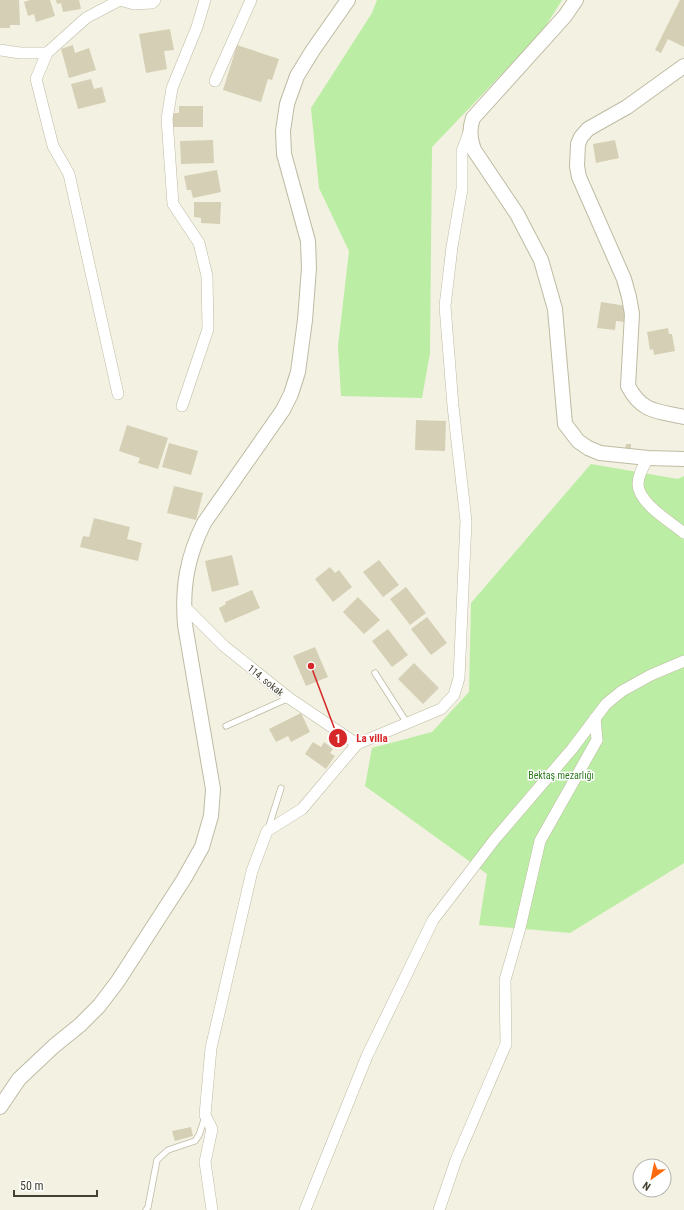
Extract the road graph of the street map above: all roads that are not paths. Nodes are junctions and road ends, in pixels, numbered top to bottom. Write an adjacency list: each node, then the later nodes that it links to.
1 (120, 0): 2 (street); 8 (street)
2 (155, 0)
3 (205, 0): 13 (street)
4 (250, 0): 10 (street)
5 (348, 0): 18 (street)
6 (576, 0): 11 (street)
7 (0, 50): 8 (street)
8 (47, 53): 12 (street)
9 (684, 66): 14 (street)
10 (215, 81)
11 (470, 129): 15 (street); 23 (street)
12 (118, 394)
13 (182, 406)
14 (684, 417)
15 (648, 458): 16 (street); 17 (street)
16 (684, 459)
17 (684, 533)
18 (183, 605): 21 (street, 114. sokak); 28 (street)
19 (684, 662): 22 (street)
20 (374, 673): 23 (lane)
21 (289, 698): 24 (lane); 25 (street, 114. sokak)
22 (595, 718): 32 (street); 33 (street)
23 (407, 723): 25 (street)
24 (226, 726)
25 (357, 744): 27 (street)
26 (281, 788): 27 (lane)
27 (267, 831): 29 (street)
28 (0, 1107)
29 (206, 1115): 30 (lane); 31 (street)
30 (146, 1210)
31 (212, 1210)
32 (305, 1210)
33 (439, 1210)

